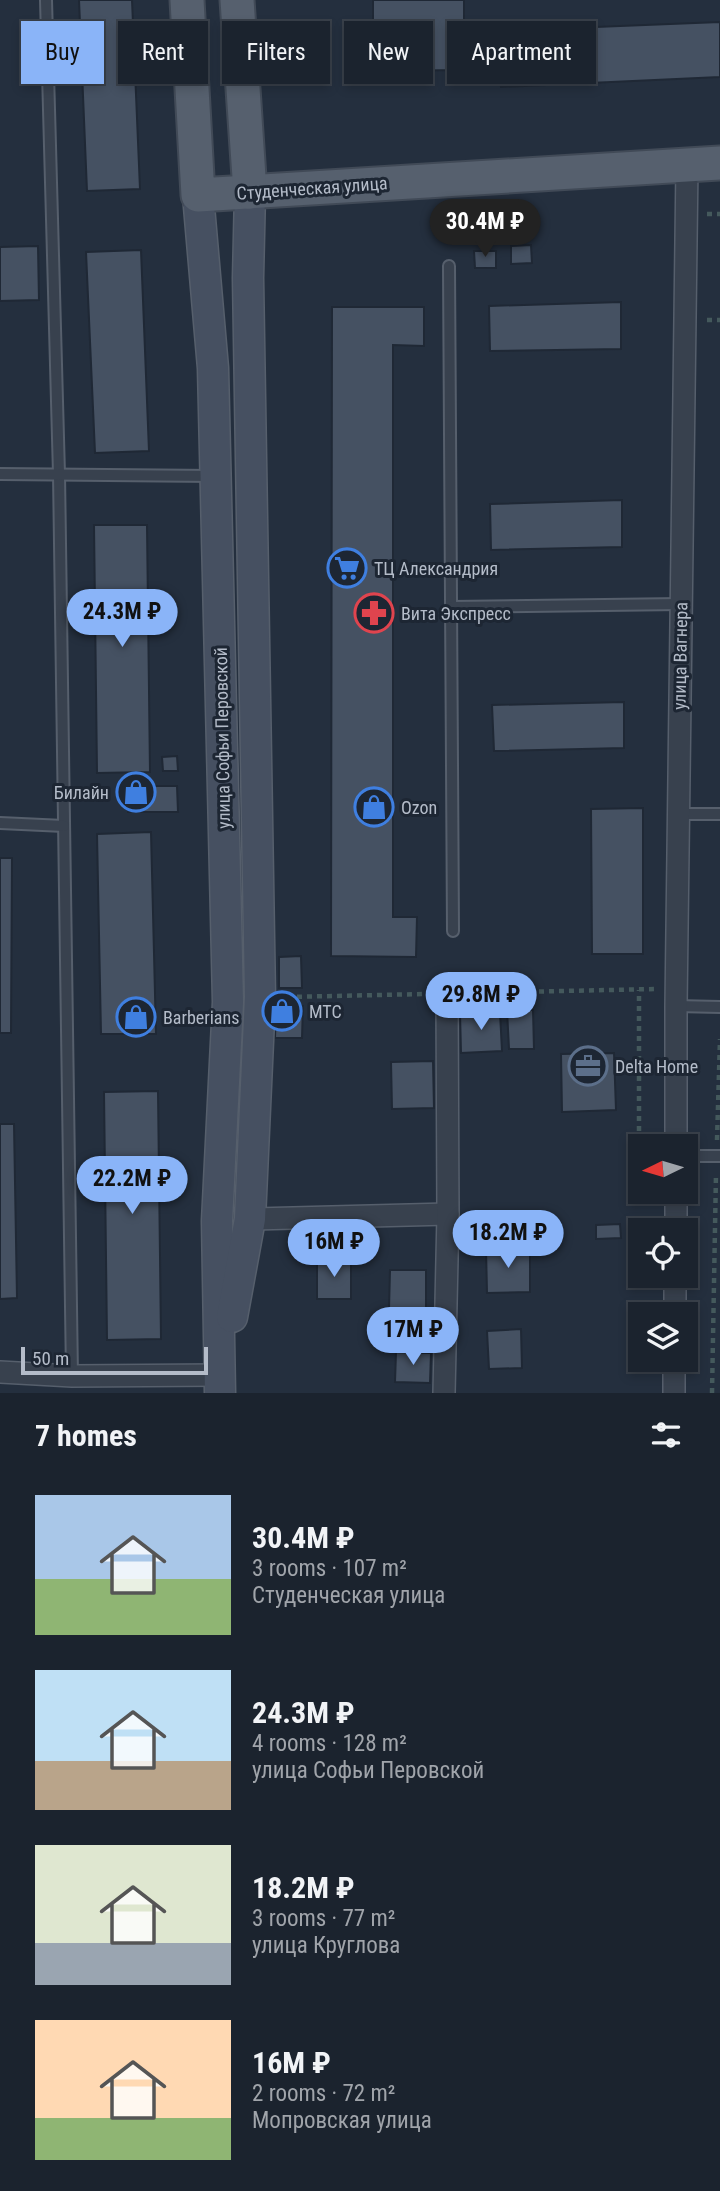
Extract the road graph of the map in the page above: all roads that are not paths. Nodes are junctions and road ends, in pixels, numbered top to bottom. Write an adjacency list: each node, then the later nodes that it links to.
1 (46, 0): 10 (lane)
2 (187, 0): 7 (main road, улица Софьи Перовской)
3 (237, 0): 6 (main road)
4 (720, 163): 5 (main road, Студенческая улица)
5 (687, 165): 6 (main road, Студенческая улица); 12 (street, улица Вагнера)
6 (250, 192): 7 (main road, Студенческая улица); 26 (main road)
7 (198, 195): 11 (main road, улица Софьи Перовской)
8 (449, 266): 13 (lane)
9 (0, 474): 10 (lane)
10 (59, 474): 11 (lane); 17 (lane)
11 (215, 475): 30 (main road, улица Софьи Перовской)
12 (681, 604): 13 (lane); 14 (street, улица Вагнера)
13 (452, 607): 18 (lane)
14 (679, 814): 15 (lane); 20 (street, улица Вагнера)
15 (720, 814)
16 (0, 823): 17 (lane)
17 (64, 825): 29 (lane)
18 (453, 931)
19 (447, 994): 25 (street)
20 (676, 997): 21 (lane); 22 (street, улица Вагнера)
21 (720, 1007)
22 (676, 1134)
23 (698, 1156): 24 (lane)
24 (718, 1156)
25 (448, 1214): 26 (street); 31 (street)
26 (250, 1219): 30 (main road)
27 (0, 1372): 29 (street)
28 (674, 1372): 32 (street)
29 (72, 1376): 30 (street)
30 (220, 1384)
31 (444, 1393)
32 (674, 1393)

